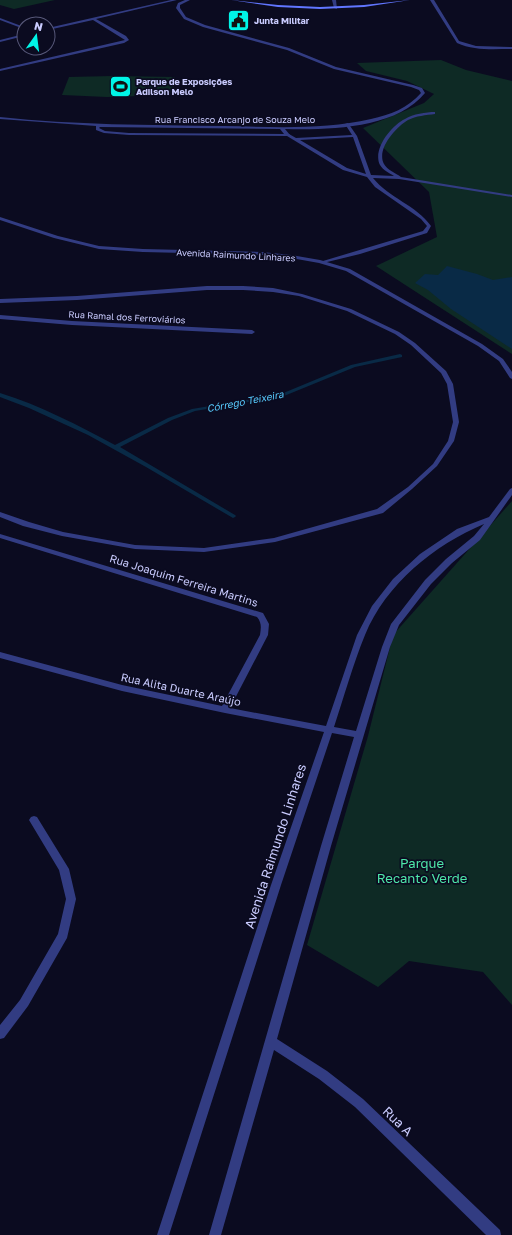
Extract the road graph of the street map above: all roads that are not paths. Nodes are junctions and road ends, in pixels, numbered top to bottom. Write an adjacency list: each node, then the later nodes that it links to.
1 (155, 0): 11 (street)
2 (175, 0): 9 (street)
3 (188, 0): 24 (street, Rua Francisco Arcanjo de Souza Melo)
4 (233, 0): 8 (street)
5 (334, 0): 8 (street)
6 (408, 0): 8 (street)
7 (432, 0): 20 (street)
8 (336, 8)
9 (92, 18): 15 (street); 21 (street)
10 (0, 19): 13 (street)
11 (56, 23)
12 (0, 24): 14 (street)
13 (16, 25)
14 (16, 26)
15 (56, 27)
16 (16, 32): 17 (street)
17 (0, 36)
18 (16, 37): 19 (street)
19 (0, 41)
20 (512, 48)
21 (0, 70)
22 (434, 113): 35 (street)
23 (0, 118): 25 (street, Rua Francisco Arcanjo de Souza Melo)
24 (347, 124): 28 (street, Rua Francisco Arcanjo de Souza Melo); 32 (street)
25 (98, 125): 26 (street, Rua Francisco Arcanjo de Souza Melo); 29 (street)
26 (173, 126): 27 (street, Rua Francisco Arcanjo de Souza Melo); 29 (street)
27 (201, 127): 28 (street, Rua Francisco Arcanjo de Souza Melo); 30 (street)
28 (282, 128): 31 (street)
29 (171, 134): 30 (street)
30 (200, 135): 31 (street)
31 (288, 135): 33 (street)
32 (355, 136): 33 (street); 34 (street)
33 (296, 139): 34 (street)
34 (369, 176): 35 (street); 38 (street)
35 (400, 178): 36 (street)
36 (512, 196)
37 (0, 218): 38 (street, Avenida Raimundo Linhares)
38 (325, 262): 42 (street, Avenida Raimundo Linhares)
39 (0, 301): 44 (street)
40 (0, 317): 41 (street, Rua Ramal dos Ferroviários)
41 (252, 332)
42 (512, 377)
43 (512, 490): 45 (street, Avenida Raimundo Linhares)
44 (0, 514)
45 (489, 519): 49 (street, Avenida Raimundo Linhares); 50 (street, Avenida Raimundo Linhares)
46 (0, 536): 48 (street, Rua Joaquim Ferreira Martins)
47 (0, 655): 48 (street, Rua Alita Duarte Araújo)
48 (225, 710): 49 (street, Rua Alita Duarte Araújo)
49 (327, 730): 50 (street, Rua Alita Duarte Araújo); 55 (street, Avenida Raimundo Linhares)
50 (359, 736): 53 (street, Avenida Raimundo Linhares)
51 (34, 820): 52 (street)
52 (0, 1034)
53 (270, 1041): 54 (street, Rua A); 56 (street, Avenida Raimundo Linhares)
54 (491, 1233)
55 (163, 1235)
56 (215, 1235)

